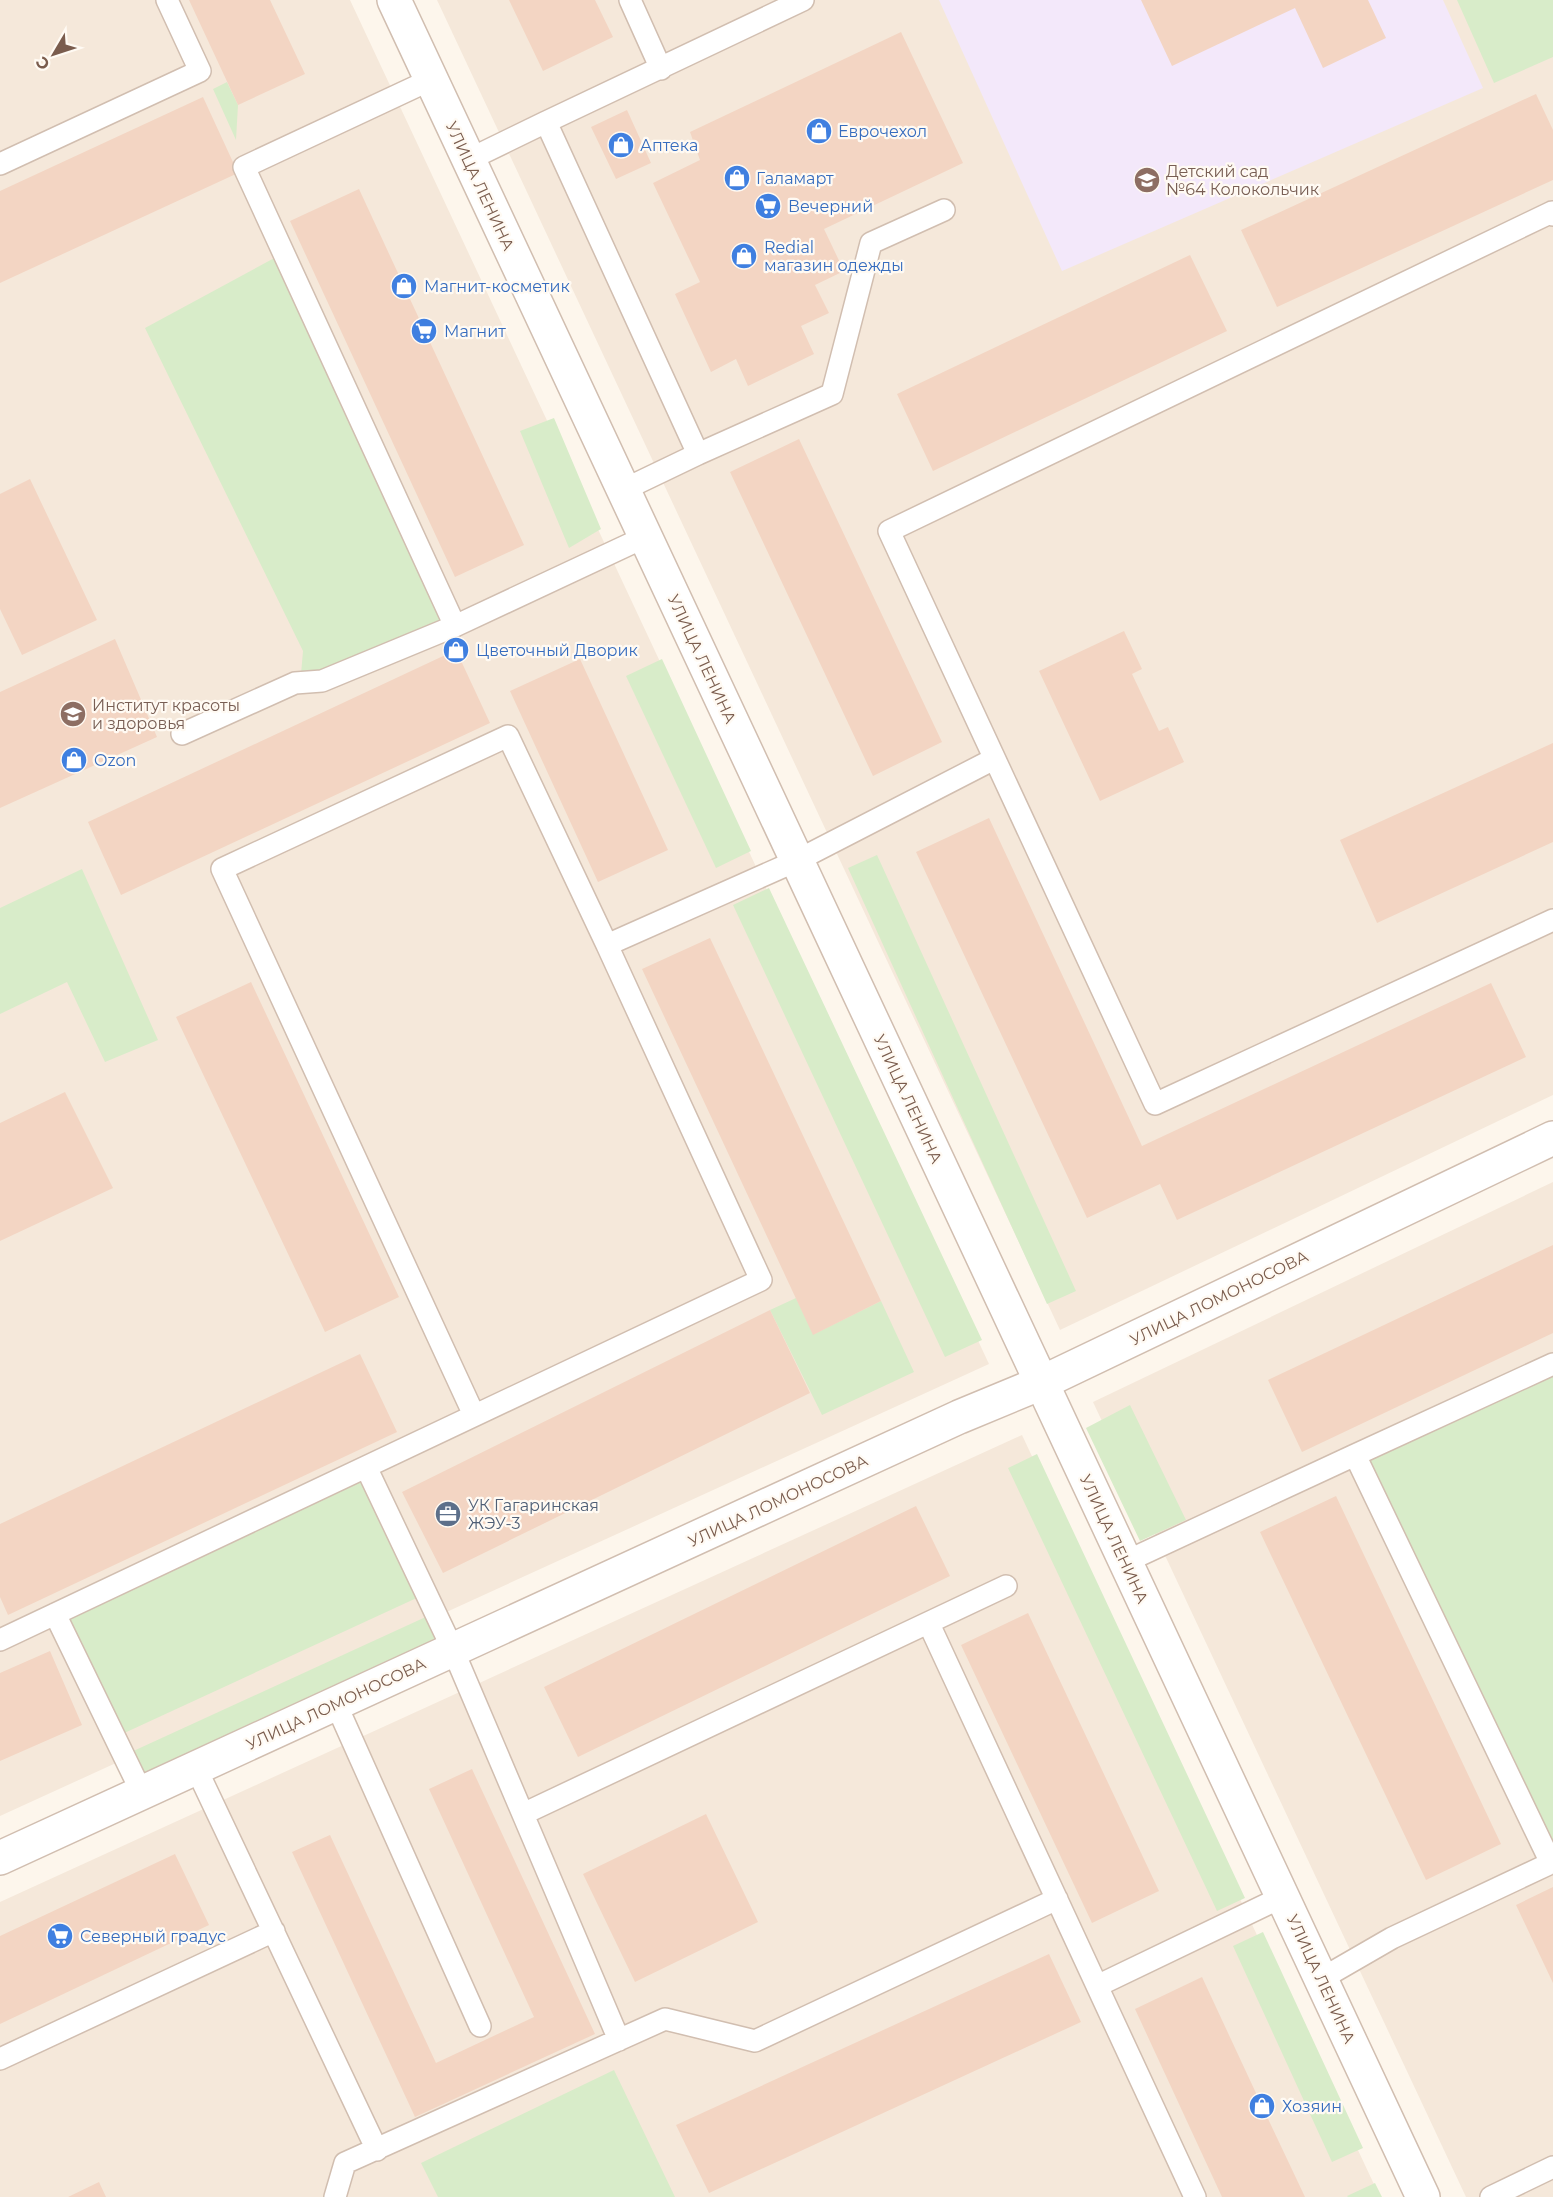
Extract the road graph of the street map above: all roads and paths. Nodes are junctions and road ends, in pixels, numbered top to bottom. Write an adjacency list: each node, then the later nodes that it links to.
1 (167, 0): 9 (lane)
2 (394, 0): 6 (street, УЛИЦА ЛЕНИНА)
3 (630, 0): 5 (lane)
4 (803, 0): 5 (lane)
5 (661, 69): 7 (lane)
6 (430, 80): 8 (street, УЛИЦА ЛЕНИНА); 15 (lane)
7 (546, 122): 8 (lane); 12 (lane)
8 (468, 160): 13 (street, УЛИЦА ЛЕНИНА)
9 (0, 164)
10 (944, 210): 12 (lane)
11 (1553, 215): 17 (lane)
12 (698, 453): 13 (lane)
13 (623, 490): 14 (street, УЛИЦА ЛЕНИНА)
14 (645, 537): 15 (lane); 18 (street, УЛИЦА ЛЕНИНА)
15 (455, 626): 16 (lane)
16 (182, 734)
17 (994, 759): 18 (lane); 19 (lane)
18 (796, 861): 20 (lane); 23 (street, УЛИЦА ЛЕНИНА)
19 (1553, 920)
20 (607, 945): 24 (lane); 24 (lane)
21 (1553, 1138): 23 (street, УЛИЦА ЛОМОНОСОВА)
22 (1553, 1364): 25 (lane)
23 (1041, 1383): 27 (street, УЛИЦА ЛЕНИНА); 32 (street, УЛИЦА ЛОМОНОСОВА)
24 (474, 1415): 26 (lane)
25 (1355, 1455): 27 (lane); 38 (lane)
26 (366, 1467): 29 (lane); 32 (lane)
27 (1125, 1562): 39 (street, УЛИЦА ЛЕНИНА)
28 (1006, 1586): 30 (lane)
29 (55, 1614): 31 (lane); 35 (lane)
30 (929, 1624): 36 (lane); 40 (lane)
31 (0, 1640)
32 (453, 1650): 33 (street, УЛИЦА ЛОМОНОСОВА); 36 (lane)
33 (336, 1704): 34 (street, УЛИЦА ЛОМОНОСОВА); 44 (lane)
34 (196, 1768): 35 (street, УЛИЦА ЛОМОНОСОВА); 41 (lane)
35 (142, 1793): 37 (street, УЛИЦА ЛОМОНОСОВА)
36 (523, 1814): 45 (lane)
37 (0, 1858)
38 (1552, 1862): 42 (lane)
39 (1282, 1897): 42 (street, УЛИЦА ЛЕНИНА); 43 (lane)
40 (1057, 1899): 43 (lane); 45 (lane)
41 (274, 1930): 46 (lane); 47 (lane)
42 (1321, 1979): 51 (street, УЛИЦА ЛЕНИНА)
43 (1097, 1986): 50 (lane)
44 (480, 2026)
45 (619, 2040): 47 (lane)
46 (0, 2059)
47 (377, 2150): 49 (lane)
48 (1553, 2167): 52 (lane)
49 (335, 2197)
50 (1195, 2197)
51 (1423, 2197)
52 (1491, 2197)

